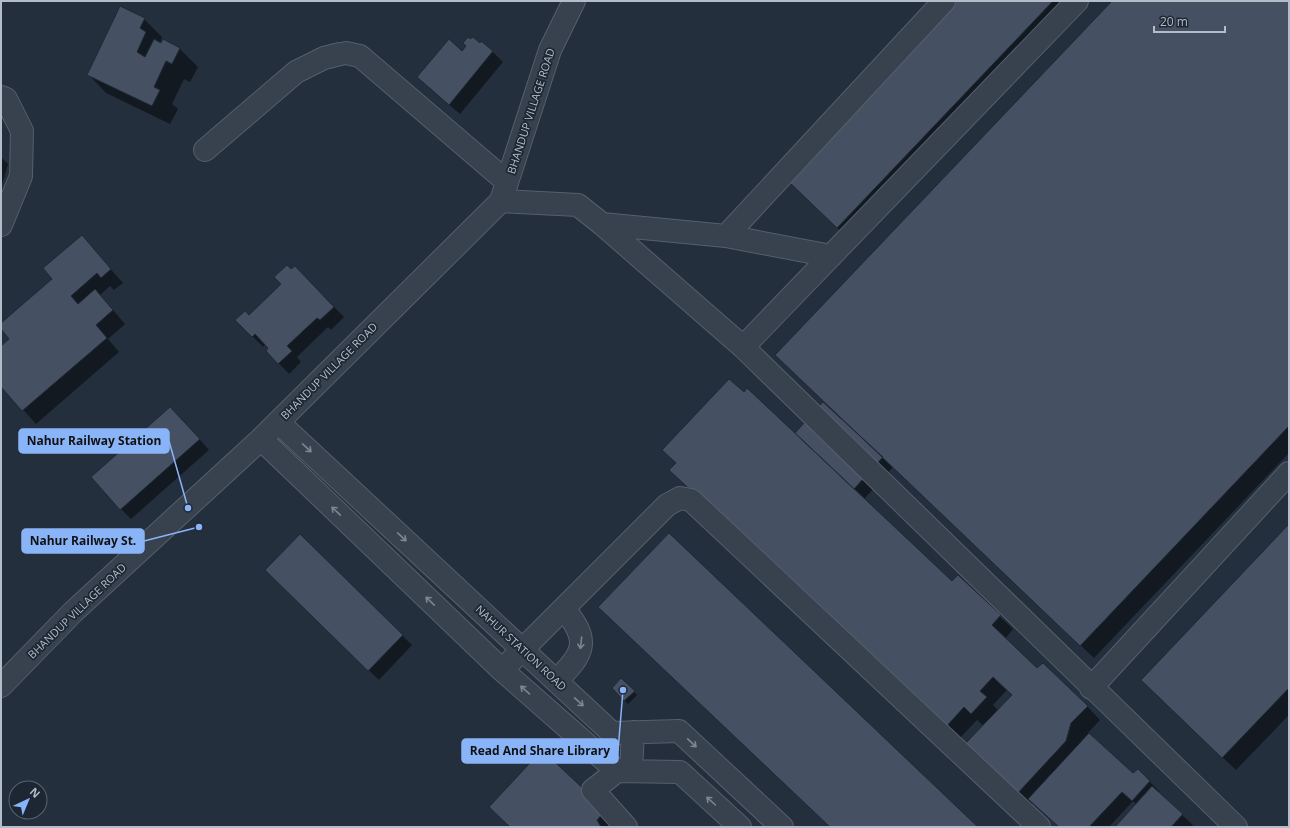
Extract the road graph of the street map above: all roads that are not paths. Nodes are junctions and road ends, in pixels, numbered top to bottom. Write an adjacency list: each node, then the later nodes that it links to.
1 (574, 1): 6 (street, BHANDUP VILLAGE ROAD)
2 (944, 1): 9 (street)
3 (1077, 1): 10 (street)
4 (1, 97): 8 (street)
5 (205, 150): 6 (street)
6 (504, 192): 7 (street); 12 (street, BHANDUP VILLAGE ROAD)
7 (602, 224): 9 (street); 11 (street)
8 (1, 225)
9 (726, 236): 10 (street)
10 (831, 256): 11 (street)
11 (743, 347): 20 (street)
12 (278, 422): 13 (street, BHANDUP VILLAGE ROAD); 16 (street, NAHUR STATION ROAD, one-way to 16)
13 (261, 439): 17 (street, one-way to 13); 19 (street, BHANDUP VILLAGE ROAD)
14 (1289, 473): 20 (street)
15 (564, 609): 16 (street); 18 (street, one-way to 18); 26 (street)
16 (523, 650): 17 (street); 18 (street, NAHUR STATION ROAD)
17 (502, 670): 22 (street, one-way to 17)
18 (556, 682): 21 (street, NAHUR STATION ROAD, one-way to 21)
19 (1, 686)
20 (1091, 688): 27 (street)
21 (633, 732): 22 (street); 25 (street, NAHUR STATION ROAD, one-way to 25)
22 (624, 771): 23 (street); 24 (street, one-way to 22)
23 (626, 827)
24 (740, 827)
25 (782, 827)
26 (1039, 827)
27 (1236, 827)

